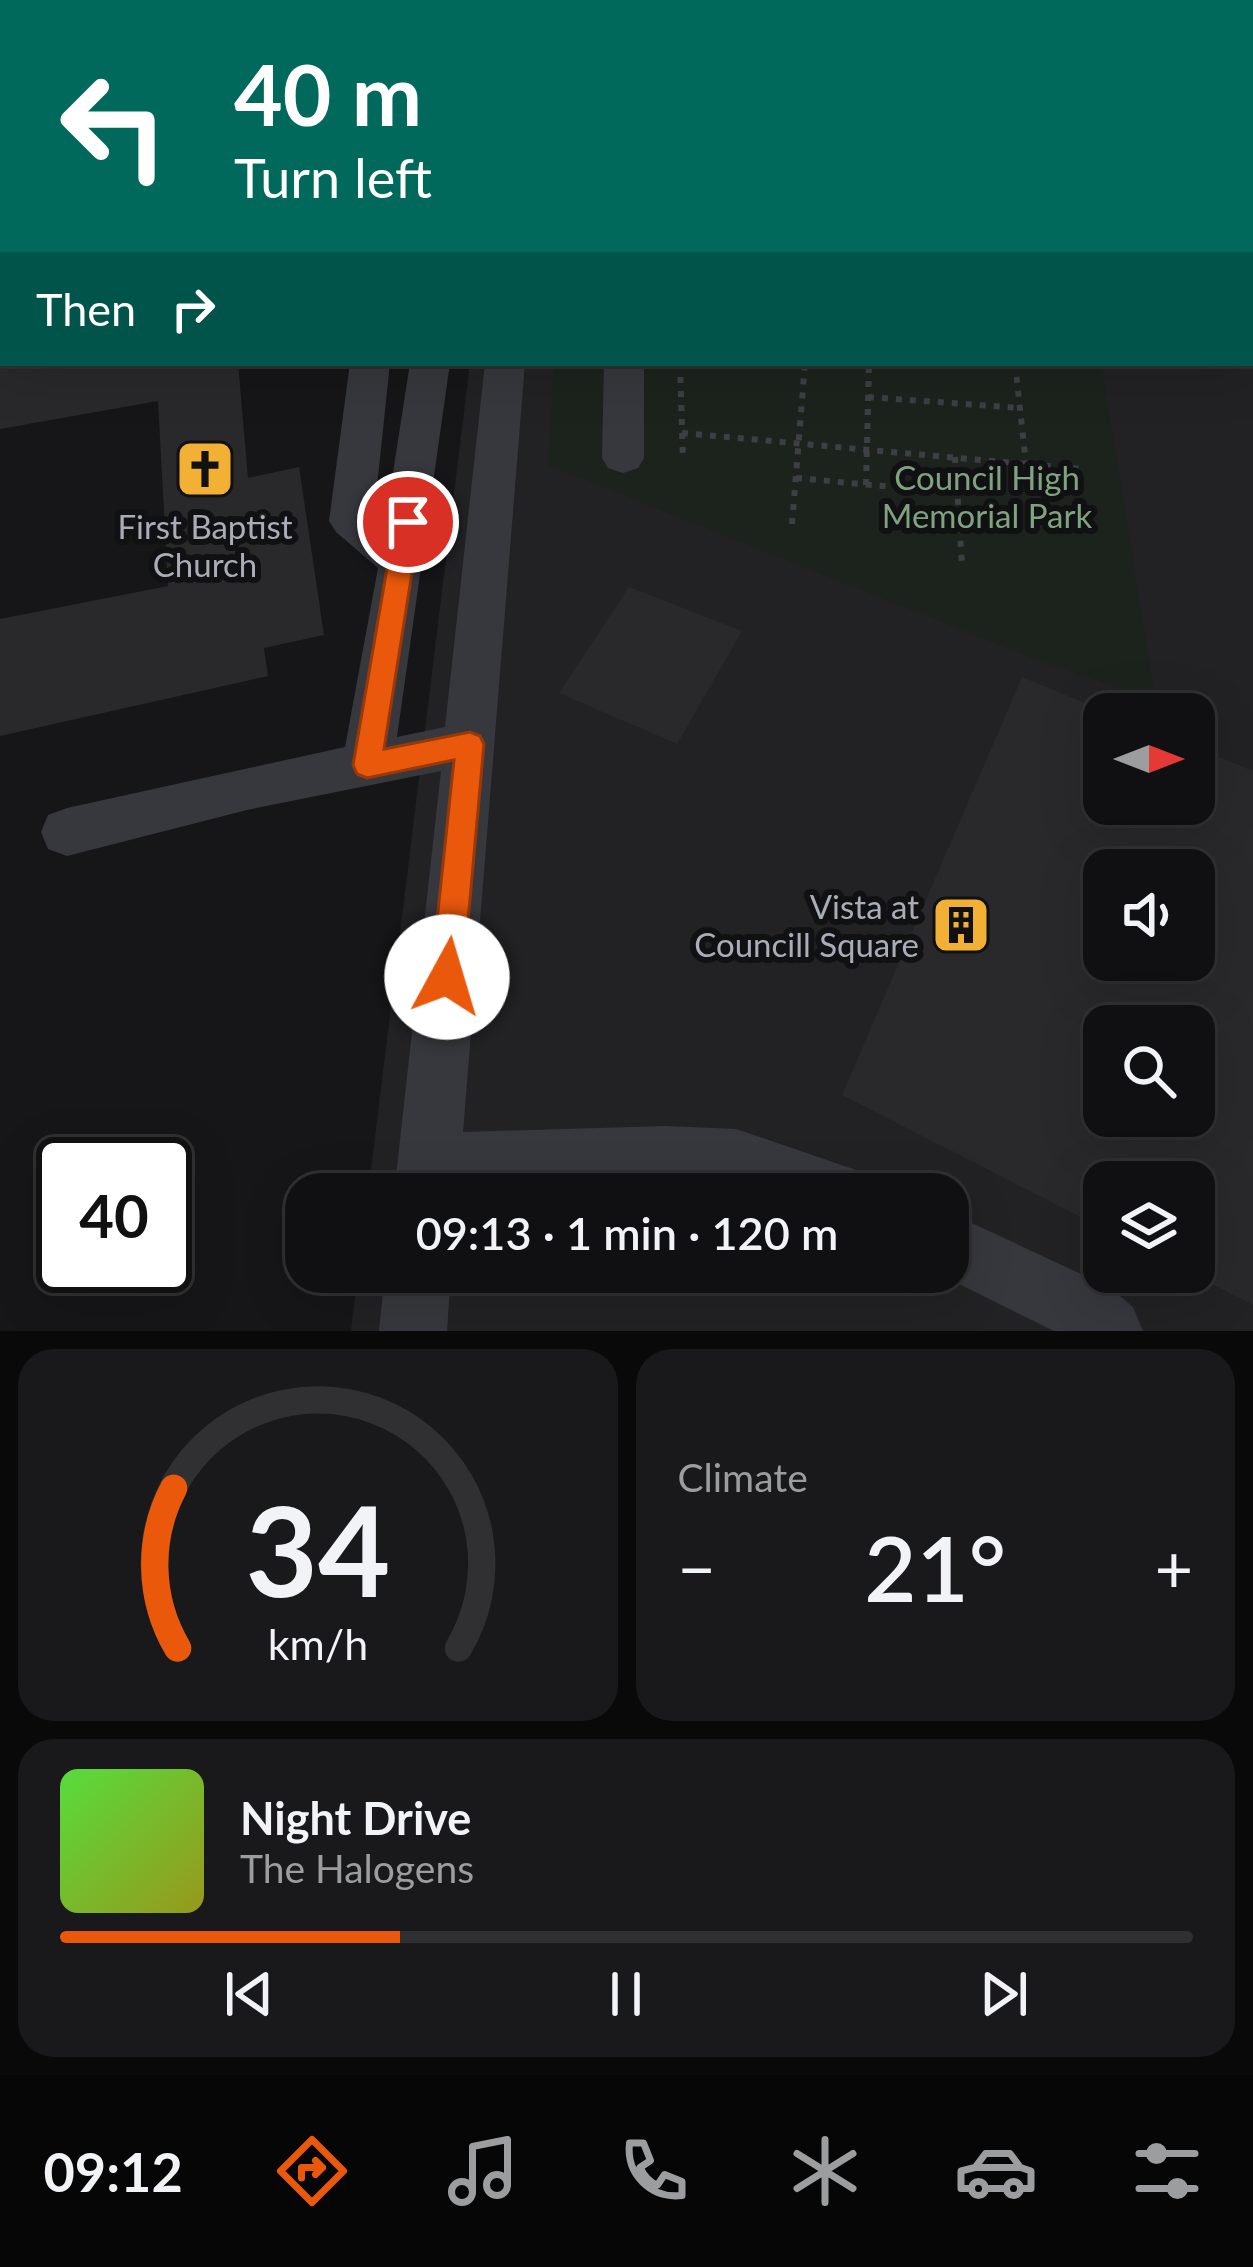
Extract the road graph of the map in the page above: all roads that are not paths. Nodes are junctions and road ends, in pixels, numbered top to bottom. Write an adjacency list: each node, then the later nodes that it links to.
1 (370, 366): 6 (street)
2 (430, 366): 6 (street)
3 (506, 366): 7 (street)
4 (625, 366): 5 (street)
5 (622, 458)
6 (402, 562): 8 (street)
7 (470, 744): 8 (street); 10 (street)
8 (367, 765): 9 (street)
9 (68, 832)
10 (428, 1173)
11 (492, 1173): 12 (street)
12 (776, 1173)
13 (969, 1254): 16 (street)
14 (416, 1293): 15 (street)
15 (413, 1331)
16 (1109, 1331)

